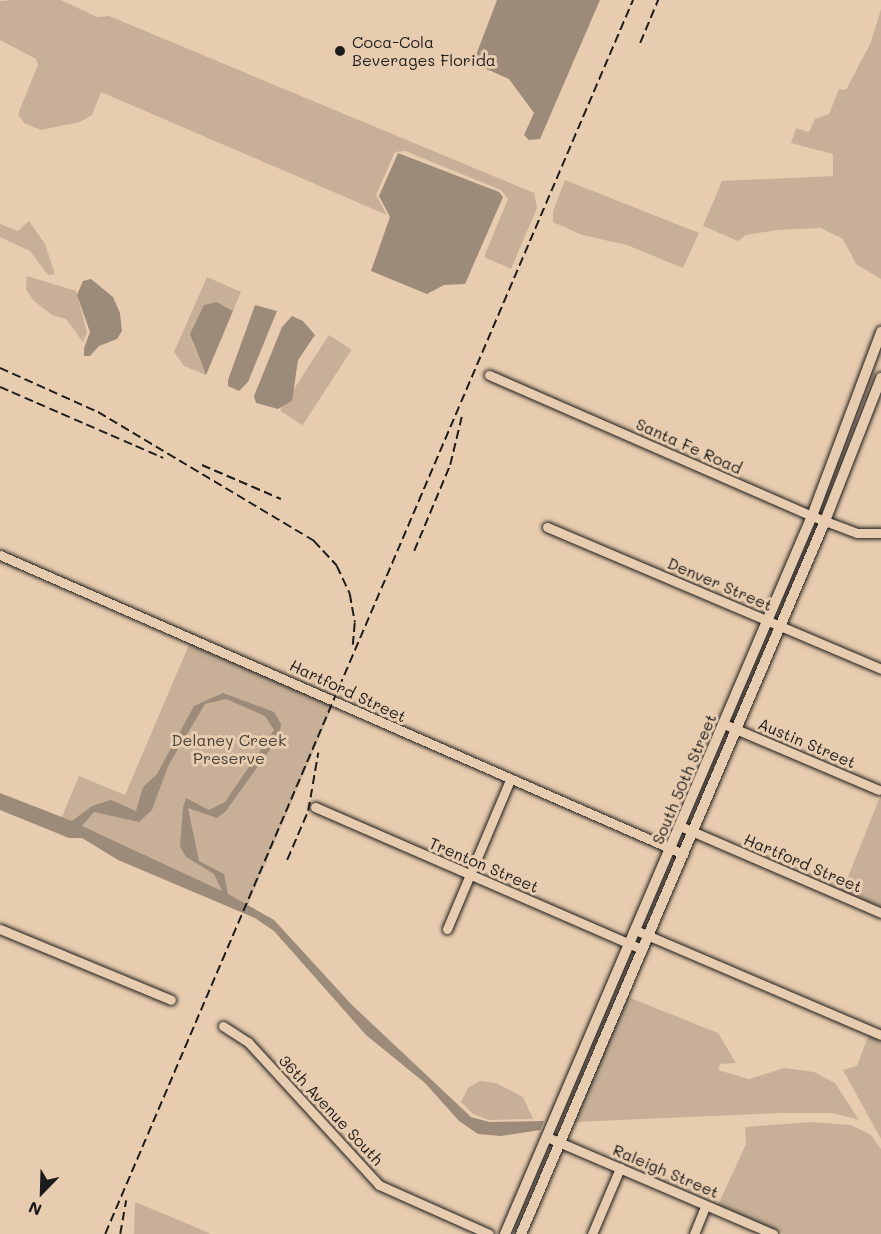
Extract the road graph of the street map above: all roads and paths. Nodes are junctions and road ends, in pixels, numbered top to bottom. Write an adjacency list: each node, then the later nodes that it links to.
1 (881, 332): 4 (main road, South 50th Street)
2 (489, 375): 4 (street, Santa Fe Road)
3 (881, 378): 5 (main road, South 50th Street)
4 (812, 516): 5 (street, Santa Fe Road); 9 (main road, South 50th Street)
5 (825, 521): 7 (street, Santa Fe Road); 10 (main road, South 50th Street)
6 (547, 527): 9 (street, Denver Street)
7 (881, 533)
8 (0, 555): 14 (street, Hartford Street)
9 (767, 621): 10 (street, Denver Street); 12 (main road, South 50th Street)
10 (781, 625): 11 (street, Denver Street); 13 (main road, South 50th Street)
11 (881, 669)
12 (724, 724): 13 (street, Austin Street); 17 (main road, South 50th Street)
13 (737, 729): 15 (street, Austin Street); 18 (main road, South 50th Street)
14 (510, 780): 19 (street, Hartford Street); 21 (street)
15 (879, 790)
16 (315, 807): 21 (street, Trenton Street)
17 (680, 826): 18 (street, Hartford Street); 19 (main road, South 50th Street)
18 (693, 831): 20 (main road, South 50th Street); 22 (street, Hartford Street)
19 (670, 848): 20 (street, Hartford Street); 25 (main road, South 50th Street)
20 (683, 854): 26 (main road, South 50th Street)
21 (470, 876): 24 (street); 27 (street, Trenton Street)
22 (881, 913)
23 (0, 929): 29 (street)
24 (447, 929)
25 (635, 930): 26 (street); 27 (main road, South 50th Street)
26 (648, 936): 28 (main road, South 50th Street); 32 (street)
27 (630, 944): 28 (street, Trenton Street); 31 (main road, South 50th Street)
28 (642, 949): 33 (main road, South 50th Street)
29 (171, 1000)
30 (223, 1026): 38 (street, 36th Avenue South)
31 (591, 1034): 33 (street); 34 (main road, South 50th Street)
32 (881, 1035)
33 (604, 1039): 35 (main road, South 50th Street)
34 (547, 1137): 35 (street, Raleigh Street); 39 (main road, South 50th Street)
35 (560, 1143): 36 (street, Raleigh Street); 40 (main road, South 50th Street)
36 (620, 1168): 37 (street, Raleigh Street); 41 (street)
37 (706, 1204): 42 (street); 43 (street, Raleigh Street)
38 (489, 1234)
39 (506, 1234)
40 (521, 1234)
41 (592, 1234)
42 (694, 1234)
43 (773, 1234)

